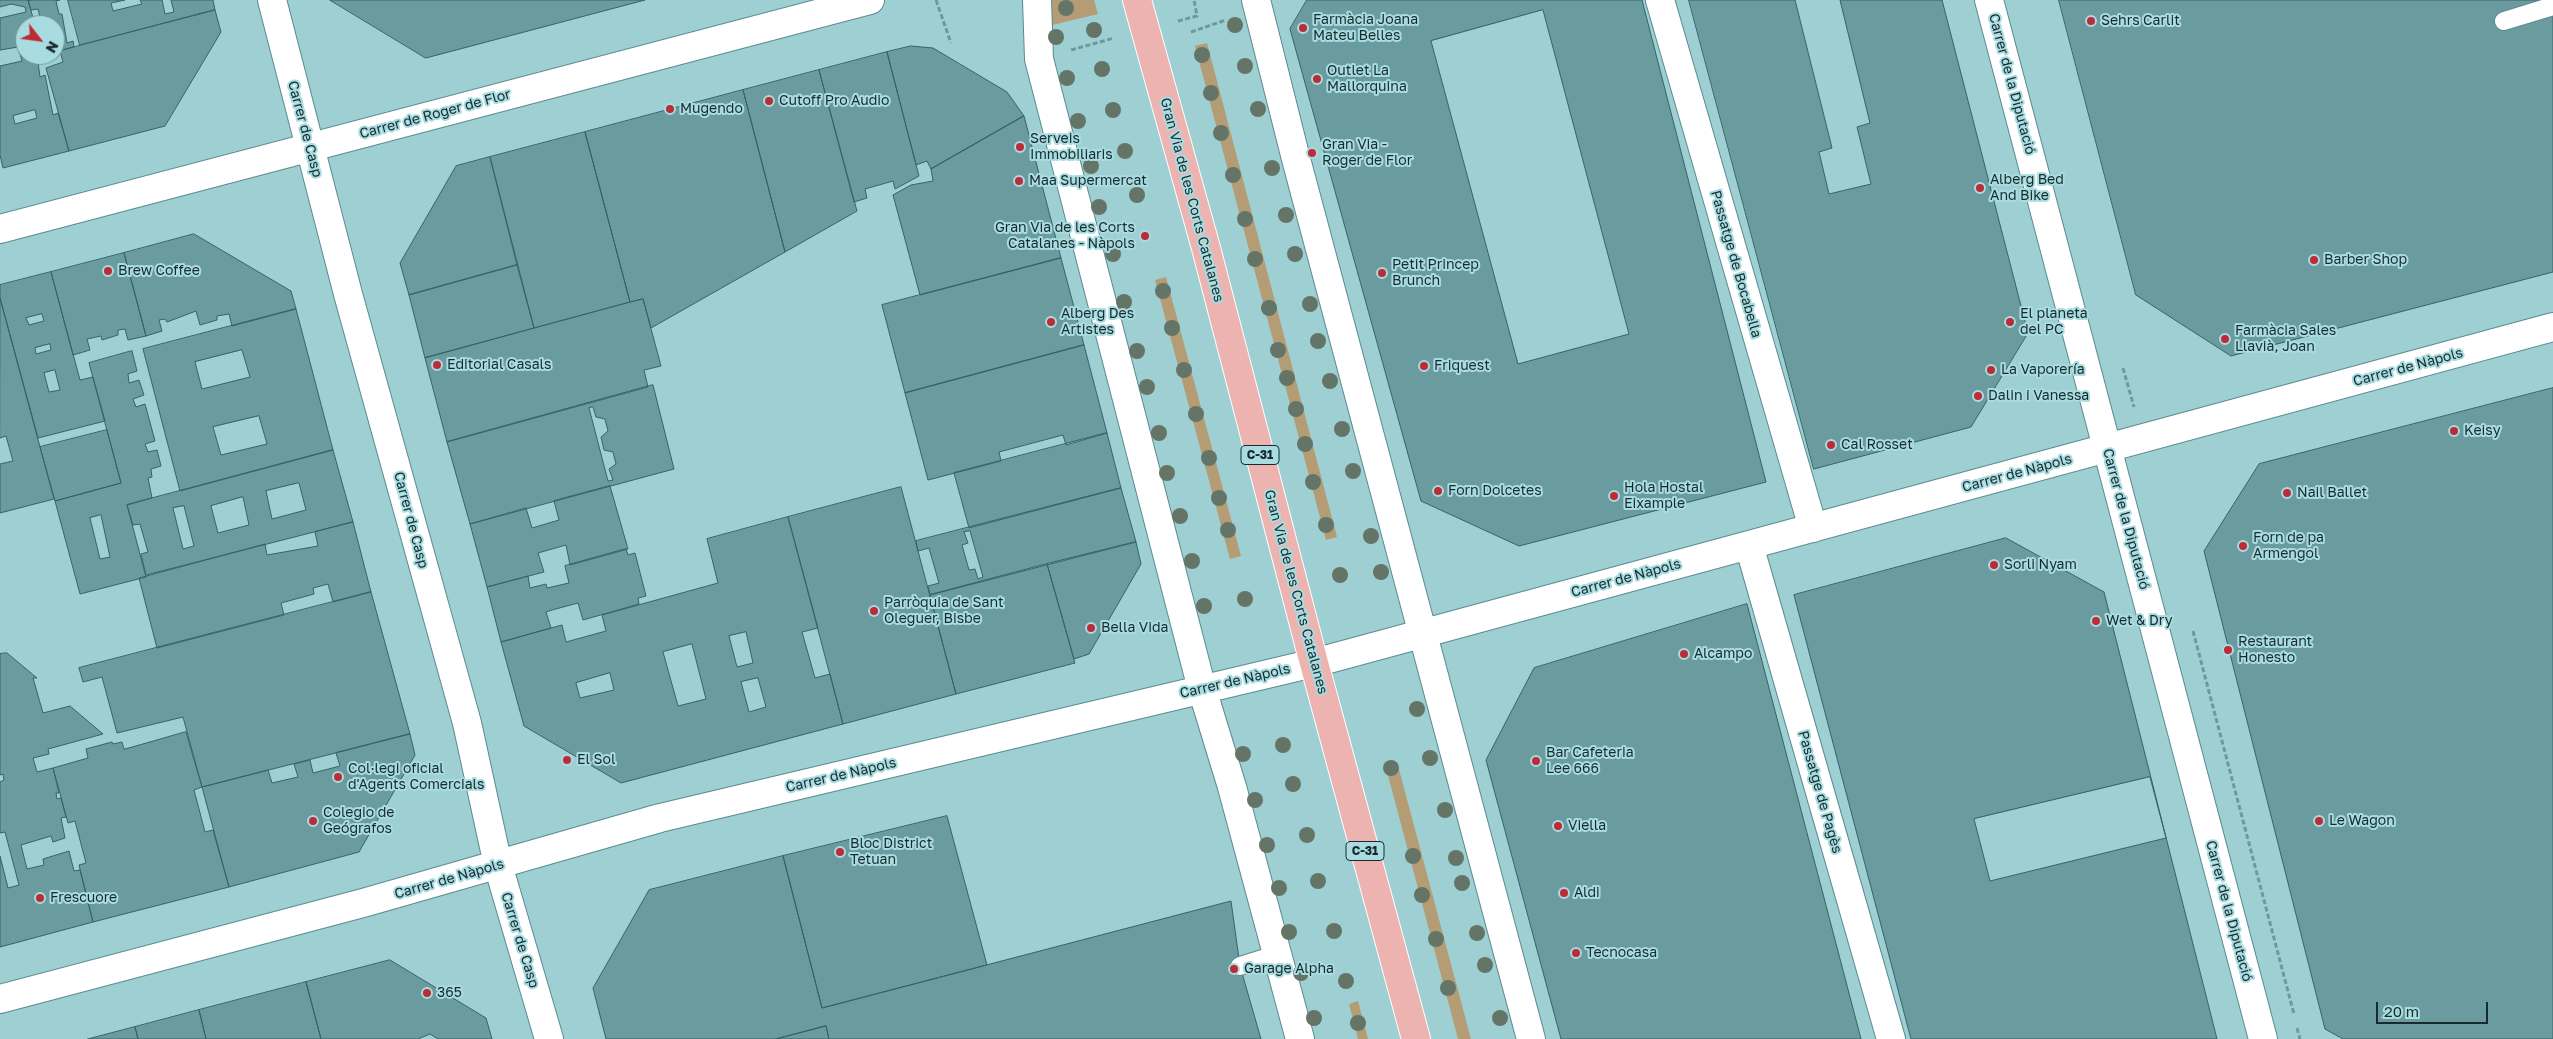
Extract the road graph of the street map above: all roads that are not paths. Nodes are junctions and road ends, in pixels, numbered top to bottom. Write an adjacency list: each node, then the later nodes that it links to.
1 (272, 0): 10 (street, Carrer de Casp)
2 (870, 0): 10 (street, Carrer de Roger de Flor)
3 (1037, 0): 18 (street)
4 (1137, 0): 17 (main road, Gran Via de les Corts Catalanes / C-31)
5 (1256, 0): 16 (street)
6 (1660, 0): 14 (street, Passatge de Bocabella)
7 (1989, 0): 13 (street, Carrer de la Diputació)
8 (2553, 6): 9 (lane)
9 (2504, 21)
10 (310, 148): 11 (street, Carrer de Roger de Flor); 19 (street, Carrer de Casp)
11 (0, 230)
12 (2553, 327): 13 (street, Carrer de Nàpols)
13 (2107, 449): 14 (street, Carrer de Nàpols); 28 (street, Carrer de la Diputació)
14 (1813, 528): 15 (street, Carrer de Nàpols)
15 (1749, 545): 16 (street, Carrer de Nàpols); 27 (street, Passatge de Pagès)
16 (1423, 632): 17 (street, Carrer de Nàpols); 26 (street)
17 (1314, 663): 18 (street, Carrer de Nàpols); 25 (main road, Gran Via de les Corts Catalanes / C-31)
18 (1202, 689): 19 (street, Carrer de Nàpols); 20 (street)
19 (498, 866): 22 (street, Carrer de Nàpols); 23 (street, Carrer de Casp)
20 (1278, 954): 21 (lane); 24 (street)
21 (1240, 966)
22 (0, 999)
23 (549, 1039)
24 (1300, 1039)
25 (1416, 1039)
26 (1531, 1039)
27 (1891, 1039)
28 (2263, 1039)

